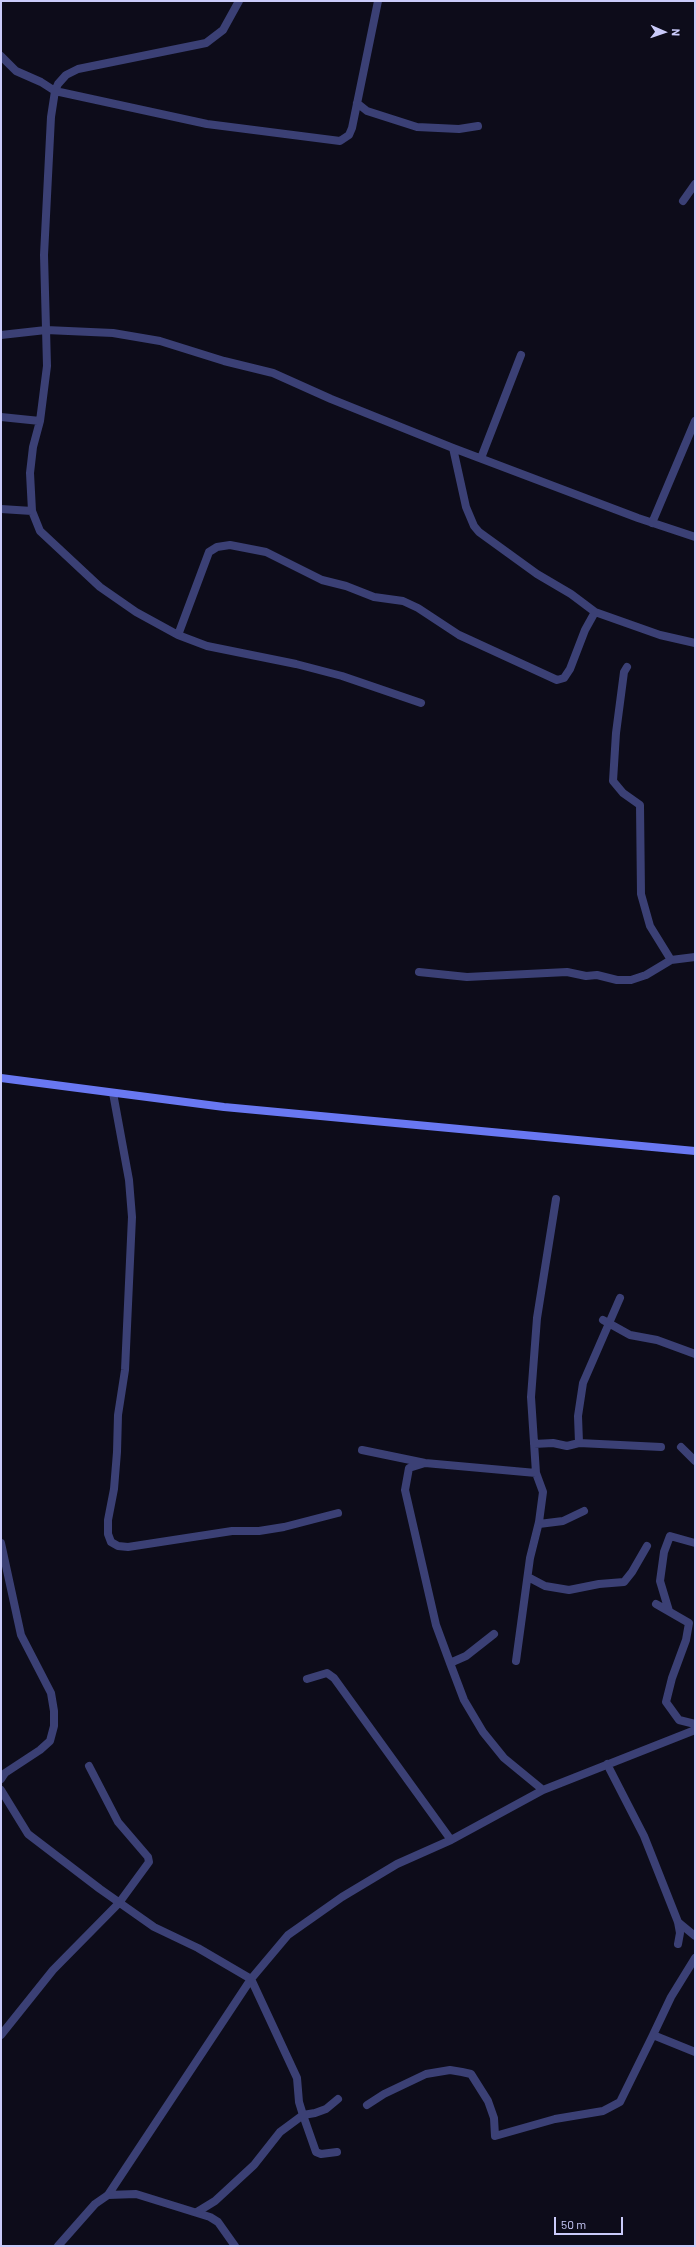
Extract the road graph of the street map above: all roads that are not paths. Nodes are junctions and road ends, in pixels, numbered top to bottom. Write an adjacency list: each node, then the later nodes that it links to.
1 (239, 1): 4 (street)
2 (378, 1): 5 (street)
3 (1, 56): 4 (street)
4 (55, 91): 7 (street); 11 (street)
5 (357, 103): 6 (street); 7 (street)
6 (367, 112): 7 (street); 8 (street)
7 (355, 115)
8 (478, 126)
9 (695, 184): 10 (street)
10 (683, 201)
11 (46, 330): 12 (street); 16 (street); 17 (street)
12 (1, 335)
13 (521, 355): 18 (street)
14 (1, 417): 16 (street)
15 (695, 420): 21 (street)
16 (40, 422): 20 (street)
17 (453, 448): 18 (street); 23 (street)
18 (481, 458): 21 (street)
19 (1, 509): 20 (street)
20 (32, 511): 24 (street)
21 (652, 523): 22 (street)
22 (695, 537)
23 (595, 612): 24 (street); 25 (street)
24 (178, 635): 27 (street)
25 (695, 643)
26 (627, 667): 29 (street)
27 (421, 703)
28 (695, 957): 29 (street)
29 (671, 960): 30 (street)
30 (419, 972)
31 (1, 1078): 32 (street)
32 (113, 1093): 33 (street); 47 (street)
33 (695, 1151)
34 (556, 1199): 39 (street)
35 (620, 1298): 36 (street)
36 (606, 1322): 37 (street); 38 (street)
37 (695, 1354)
38 (579, 1443): 39 (street); 40 (street)
39 (534, 1444): 45 (street)
40 (661, 1447)
41 (681, 1447): 43 (street)
42 (362, 1450): 44 (street)
43 (695, 1461)
44 (425, 1463): 45 (street); 57 (street)
45 (536, 1473): 48 (street)
46 (584, 1511): 48 (street)
47 (338, 1512)
48 (538, 1524): 52 (street)
49 (1, 1543): 63 (street)
50 (695, 1543): 54 (street)
51 (646, 1546): 52 (street)
52 (528, 1577): 56 (street)
53 (656, 1604): 54 (street)
54 (669, 1611): 59 (street)
55 (494, 1634): 57 (street)
56 (516, 1662)
57 (450, 1663): 65 (street)
58 (307, 1679): 66 (street)
59 (695, 1724)
60 (695, 1730): 61 (street)
61 (607, 1764): 65 (street); 68 (street)
62 (89, 1766): 67 (street)
63 (1, 1779)
64 (1, 1790): 67 (street)
65 (543, 1790): 66 (street)
66 (451, 1840): 72 (street)
67 (119, 1903): 72 (street); 73 (street)
68 (678, 1922): 69 (street); 70 (street)
69 (695, 1936)
70 (678, 1944)
71 (695, 1958): 74 (street)
72 (251, 1979): 78 (street); 80 (street)
73 (1, 2035)
74 (653, 2035): 75 (street); 77 (street)
75 (695, 2052)
76 (338, 2100): 78 (street)
77 (367, 2105)
78 (303, 2114): 79 (street); 81 (street)
79 (337, 2152)
80 (108, 2195): 81 (street); 82 (street)
81 (197, 2212): 83 (street)
82 (58, 2246)
83 (235, 2246)

